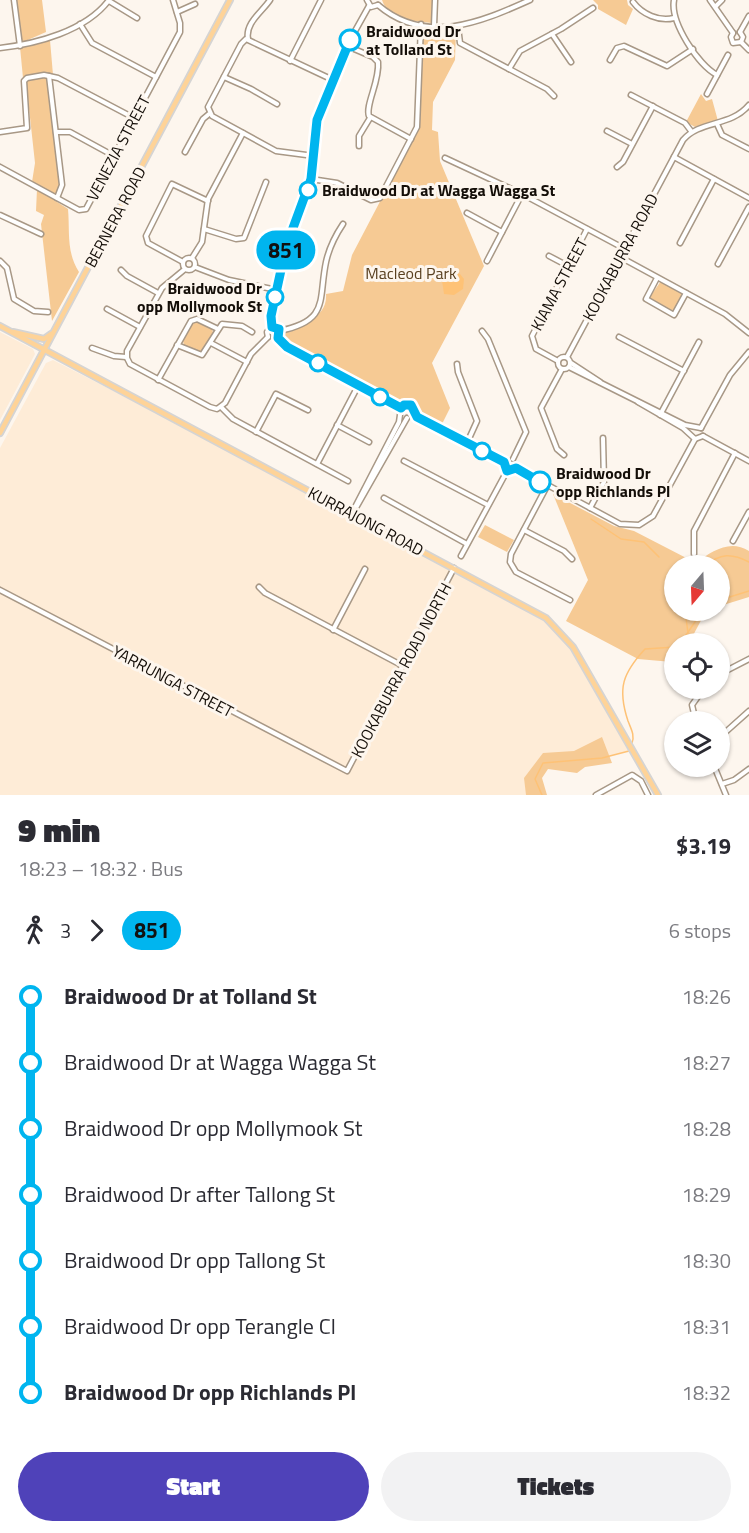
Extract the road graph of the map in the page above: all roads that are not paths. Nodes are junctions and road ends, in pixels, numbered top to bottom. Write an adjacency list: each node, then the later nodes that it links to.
1 (14, 0): 32 (street)
2 (109, 0): 21 (street); 23 (street)
3 (173, 0): 19 (street, VENEZIA STREET)
4 (230, 0): 115 (main road, BERNERA ROAD)
5 (270, 0): 30 (street)
6 (321, 0): 39 (street)
7 (367, 0): 16 (street)
8 (435, 0): 25 (street)
9 (530, 0): 26 (street)
10 (674, 0): 22 (street)
11 (710, 0): 17 (street)
12 (722, 0): 17 (street)
13 (379, 2): 16 (street); 24 (street)
14 (633, 2): 22 (street)
15 (195, 4): 19 (street)
16 (369, 6): 33 (street)
17 (716, 6): 28 (street)
18 (593, 8): 29 (street)
19 (177, 12): 44 (street, VENEZIA STREET)
20 (749, 16): 27 (street)
21 (136, 18)
22 (674, 18): 35 (street)
23 (80, 24): 32 (street); 44 (street)
24 (421, 24): 25 (street); 62 (street)
25 (434, 26): 26 (street)
26 (458, 27): 41 (street)
27 (740, 32): 28 (street); 31 (street)
28 (733, 33): 31 (street)
29 (552, 34): 40 (street); 41 (street)
30 (248, 39): 39 (street); 45 (street)
31 (741, 42): 36 (street)
32 (20, 46): 34 (street)
33 (347, 46): 46 (street); 55 (street)
34 (0, 48)
35 (693, 49): 38 (street); 42 (street)
36 (749, 50)
37 (728, 55): 42 (street)
38 (610, 60)
39 (290, 61): 46 (street)
40 (571, 62)
41 (509, 69): 49 (street)
42 (717, 75): 48 (street)
43 (49, 76): 54 (street); 59 (street); 60 (street)
44 (156, 77): 54 (street, VENEZIA STREET)
45 (224, 77): 50 (street); 53 (street)
46 (333, 80): 68 (street)
47 (631, 94): 52 (street)
48 (707, 94)
49 (554, 96)
50 (277, 104)
51 (749, 105): 56 (street)
52 (653, 106): 58 (street); 63 (street)
53 (209, 114): 61 (street); 66 (street)
54 (134, 118): 67 (street, VENEZIA STREET)
55 (370, 118): 62 (street); 64 (street)
56 (717, 124): 58 (street); 65 (street)
57 (607, 131): 63 (street)
58 (691, 131): 69 (street, KOOKABURRA ROAD)
59 (0, 132)
60 (56, 132): 67 (street); 77 (street)
61 (243, 133): 68 (street); 79 (street)
62 (411, 139): 73 (street)
63 (632, 144): 72 (street)
64 (359, 146)
65 (749, 149)
66 (185, 152)
67 (114, 156): 77 (street, VENEZIA STREET)
68 (314, 156): 73 (street)
69 (674, 157): 74 (street); 89 (street, KOOKABURRA ROAD)
70 (445, 158): 76 (street)
71 (0, 167): 77 (street, VENEZIA STREET)
72 (617, 167)
73 (311, 179): 102 (street)
74 (714, 179): 78 (street); 88 (street)
75 (266, 182): 84 (street)
76 (522, 195): 85 (street); 86 (street)
77 (57, 198)
78 (749, 198)
79 (208, 201): 84 (street); 95 (street)
80 (749, 207): 96 (street)
81 (467, 213): 86 (street)
82 (0, 215): 87 (street)
83 (343, 224): 111 (street)
84 (204, 229): 92 (street)
85 (587, 230): 89 (street); 97 (street, KIAMA STREET)
86 (502, 232): 94 (street)
87 (41, 234)
88 (680, 243)
89 (625, 249): 91 (street, KOOKABURRA ROAD)
90 (549, 256): 97 (street)
91 (620, 257): 101 (street); 127 (street, KOOKABURRA ROAD)
92 (192, 258): 95 (street); 98 (street)
93 (0, 261): 106 (street)
94 (487, 261)
95 (183, 262): 99 (street)
96 (718, 264)
97 (568, 266): 128 (street, KIAMA STREET)
98 (195, 267): 99 (street); 102 (street)
99 (185, 269): 103 (street)
100 (121, 270): 103 (street)
101 (657, 278): 104 (street); 104 (street)
102 (277, 290): 109 (street)
103 (158, 293): 108 (street)
104 (686, 293): 116 (street)
105 (107, 309): 108 (street)
106 (48, 312)
107 (0, 326): 113 (main road, KURRAJONG ROAD)
108 (140, 327): 126 (street)
109 (272, 327): 111 (street); 117 (street)
110 (218, 329): 114 (street); 121 (street); 122 (street)
111 (279, 331): 119 (street)
112 (482, 331): 155 (street)
113 (10, 332): 115 (main road); 124 (main road, KURRAJONG ROAD)
114 (252, 332)
115 (53, 333): 124 (main road, BERNERA ROAD)
116 (749, 333)
117 (268, 337): 119 (street); 129 (street)
118 (619, 337): 133 (street)
119 (278, 338): 135 (street)
120 (699, 342): 133 (street)
121 (211, 343): 122 (street); 129 (street)
122 (177, 345): 134 (street)
123 (92, 348): 126 (street)
124 (45, 350): 146 (main road, BERNERA ROAD); 170 (main road, KURRAJONG ROAD)
125 (749, 352): 144 (street)
126 (126, 357): 134 (street)
127 (567, 357): 128 (street); 131 (street)
128 (558, 361): 132 (street)
129 (247, 362): 136 (street)
130 (457, 364): 152 (street)
131 (570, 365): 132 (street); 140 (street)
132 (562, 369): 154 (street)
133 (684, 371): 140 (street)
134 (158, 380): 136 (street)
135 (358, 386): 138 (street); 142 (street)
136 (221, 407): 145 (street)
137 (308, 410): 145 (street)
138 (401, 411): 139 (street); 141 (street); 170 (street)
139 (413, 414): 141 (street); 152 (street)
140 (661, 414): 143 (street); 147 (street)
141 (407, 418): 170 (street)
142 (337, 425): 151 (street); 159 (street)
143 (693, 428): 144 (street); 147 (street)
144 (701, 428): 148 (street)
145 (256, 432): 159 (street)
146 (0, 433)
147 (691, 434): 150 (street)
148 (703, 436): 150 (street); 153 (street)
149 (603, 438): 162 (street)
150 (695, 439): 168 (street)
151 (369, 442)
152 (467, 443): 158 (street)
153 (735, 453): 157 (street); 174 (street)
154 (564, 455)
155 (513, 459): 158 (street); 160 (street)
156 (404, 461): 167 (street)
157 (749, 461)
158 (504, 462): 161 (street)
159 (316, 464): 164 (street)
160 (516, 468): 161 (street); 165 (street)
161 (507, 471): 167 (street)
162 (604, 472): 163 (street); 168 (street)
163 (628, 476)
164 (348, 481)
165 (547, 486): 168 (street); 171 (street)
166 (384, 498): 173 (street)
167 (488, 505): 173 (street)
168 (590, 508)
169 (749, 512): 172 (street)
170 (352, 513): 177 (main road, KURRAJONG ROAD)
171 (524, 530): 176 (street); 181 (street)
172 (734, 541)
173 (468, 544): 175 (street)
174 (694, 554)
175 (461, 556)
176 (572, 559)
177 (454, 568): 184 (street, KOOKABURRA ROAD NORTH); 194 (main road, KURRAJONG ROAD)
178 (366, 569): 182 (street)
179 (259, 586): 182 (street)
180 (0, 590): 189 (street, YARRUNGA STREET)
181 (570, 600)
182 (333, 630): 184 (street)
183 (749, 659): 185 (street)
184 (403, 666): 189 (street, KOOKABURRA ROAD NORTH)
185 (730, 669)
186 (749, 711): 187 (street)
187 (730, 728)
188 (749, 769): 191 (street)
189 (347, 771)
190 (719, 777): 191 (street)
191 (722, 784): 195 (street)
192 (596, 795): 193 (street)
193 (648, 795)
194 (658, 795)
195 (726, 795)

